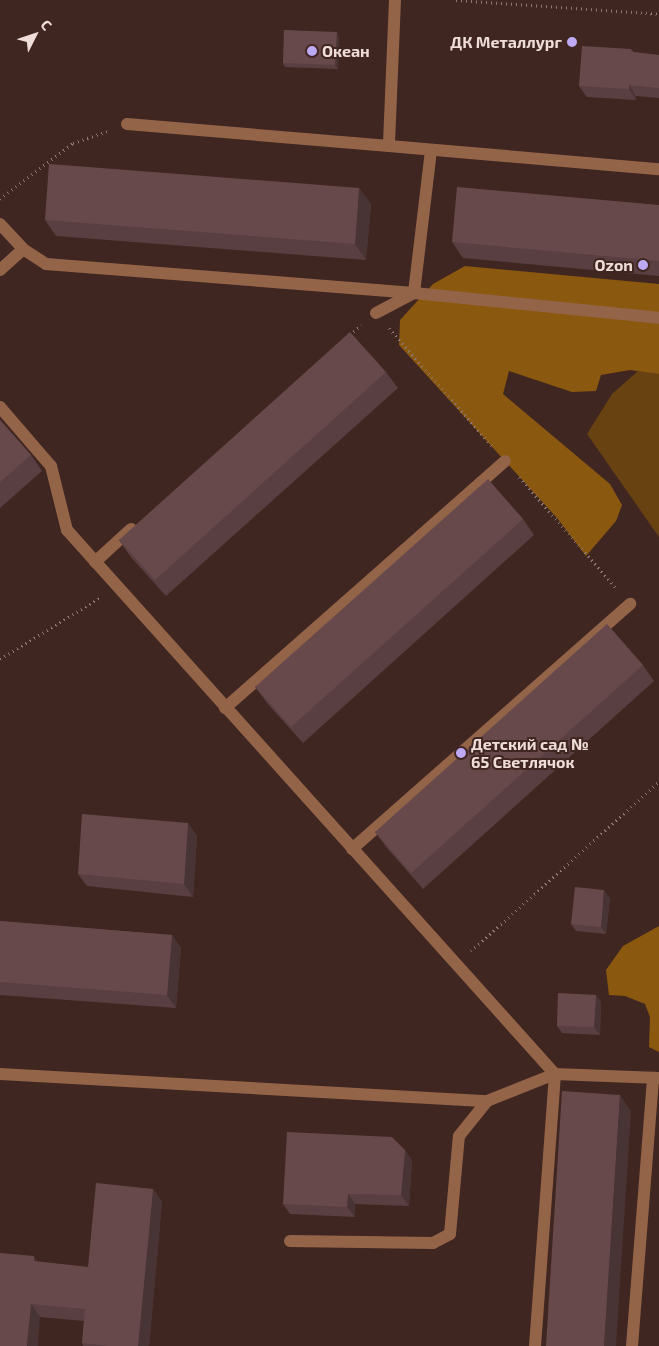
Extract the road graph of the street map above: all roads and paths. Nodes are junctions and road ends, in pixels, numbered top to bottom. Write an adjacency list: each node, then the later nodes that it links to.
1 (395, 0): 5 (lane)
2 (456, 0): 3 (path)
3 (659, 14)
4 (127, 124): 5 (lane); 8 (path)
5 (389, 146): 6 (lane)
6 (431, 150): 7 (lane); 12 (lane)
7 (659, 169)
8 (0, 199)
9 (0, 224): 10 (lane)
10 (23, 249): 11 (lane); 12 (lane)
11 (0, 270)
12 (414, 293): 13 (lane); 14 (lane)
13 (376, 313)
14 (659, 318)
15 (1, 410): 18 (lane)
16 (505, 460): 22 (lane)
17 (138, 523): 18 (lane)
18 (95, 562): 19 (lane)
19 (116, 587): 21 (path); 22 (lane)
20 (630, 604): 24 (lane)
21 (0, 660)
22 (225, 708): 24 (lane)
23 (659, 782): 25 (path)
24 (352, 849): 25 (lane)
25 (455, 964): 27 (lane)
26 (0, 1074): 29 (lane)
27 (555, 1074): 28 (lane); 29 (lane); 31 (lane)
28 (656, 1078): 32 (lane)
29 (487, 1101): 30 (lane)
30 (290, 1241)
31 (535, 1346)
32 (632, 1346)

